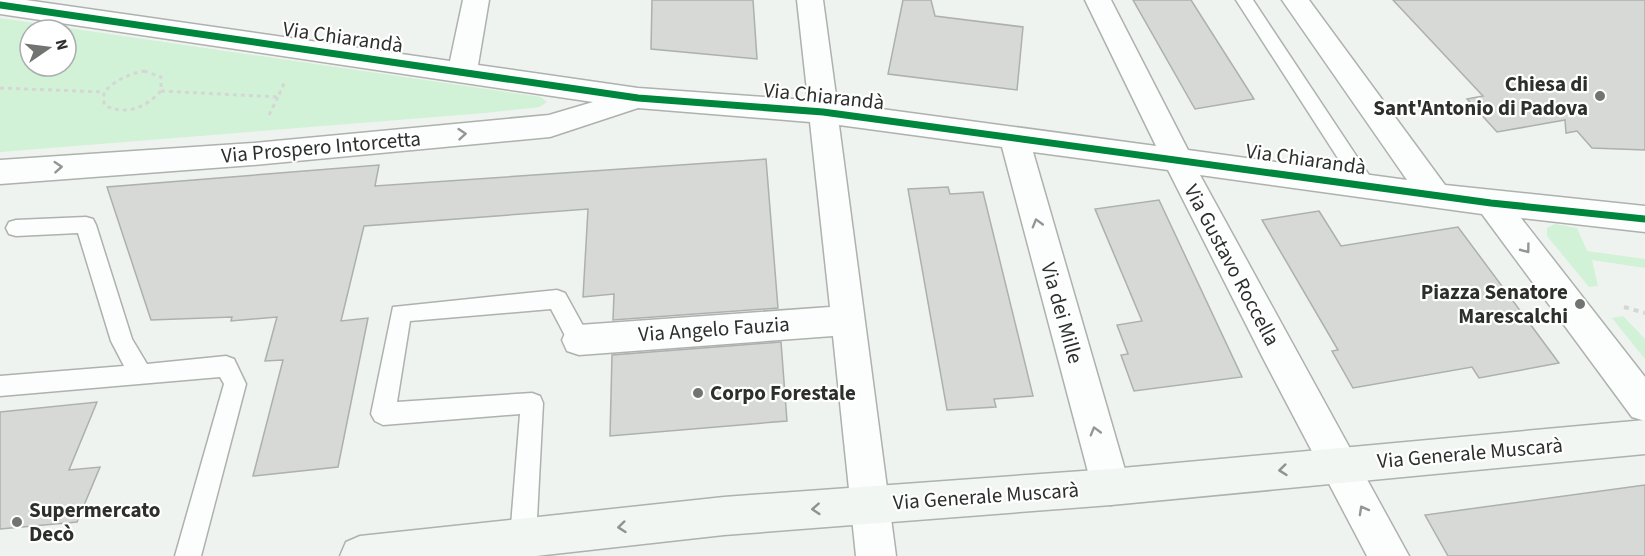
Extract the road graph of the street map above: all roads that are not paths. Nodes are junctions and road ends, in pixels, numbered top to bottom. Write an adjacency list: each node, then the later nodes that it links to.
1 (476, 0): 7 (street)
2 (810, 0): 9 (street)
3 (1098, 0): 11 (street, Via Gustavo Roccella)
4 (1244, 0): 13 (lane)
5 (1294, 0): 14 (street)
6 (0, 5): 7 (street, Via Chiarandà)
7 (462, 73): 8 (street, Via Chiarandà)
8 (638, 98): 9 (street, Via Chiarandà); 12 (street, Via Prospero Intorcetta, one-way to 8)
9 (823, 112): 10 (street, Via Chiarandà); 18 (street)
10 (1014, 138): 11 (street, Via Chiarandà); 25 (street, Via dei Mille, one-way to 10)
11 (1177, 160): 13 (street, Via Chiarandà); 24 (street, Via Gustavo Roccella)
12 (0, 172)
13 (1366, 186): 14 (street, Via Chiarandà)
14 (1435, 195): 15 (street, Via Chiarandà)
15 (1491, 203): 16 (street, Via Chiarandà); 22 (street, one-way to 22)
16 (1645, 219)
17 (16, 228): 20 (lane)
18 (848, 320): 19 (street, Via Angelo Fauzia); 26 (street)
19 (579, 340): 27 (lane)
20 (141, 375): 21 (lane); 28 (lane)
21 (0, 386)
22 (1645, 405)
23 (1629, 439): 24 (main road, Via Generale Muscarà)
24 (1337, 465): 25 (main road, Via Generale Muscarà, one-way to 25); 31 (street, Via Gustavo Roccella, one-way to 24)
25 (1111, 487): 26 (main road, Via Generale Muscarà)
26 (870, 505): 27 (main road, Via Generale Muscarà, one-way to 27); 30 (street)
27 (523, 538): 29 (main road, Via Generale Muscarà)
28 (188, 556)
29 (360, 556)
30 (876, 556)
31 (1389, 556)

